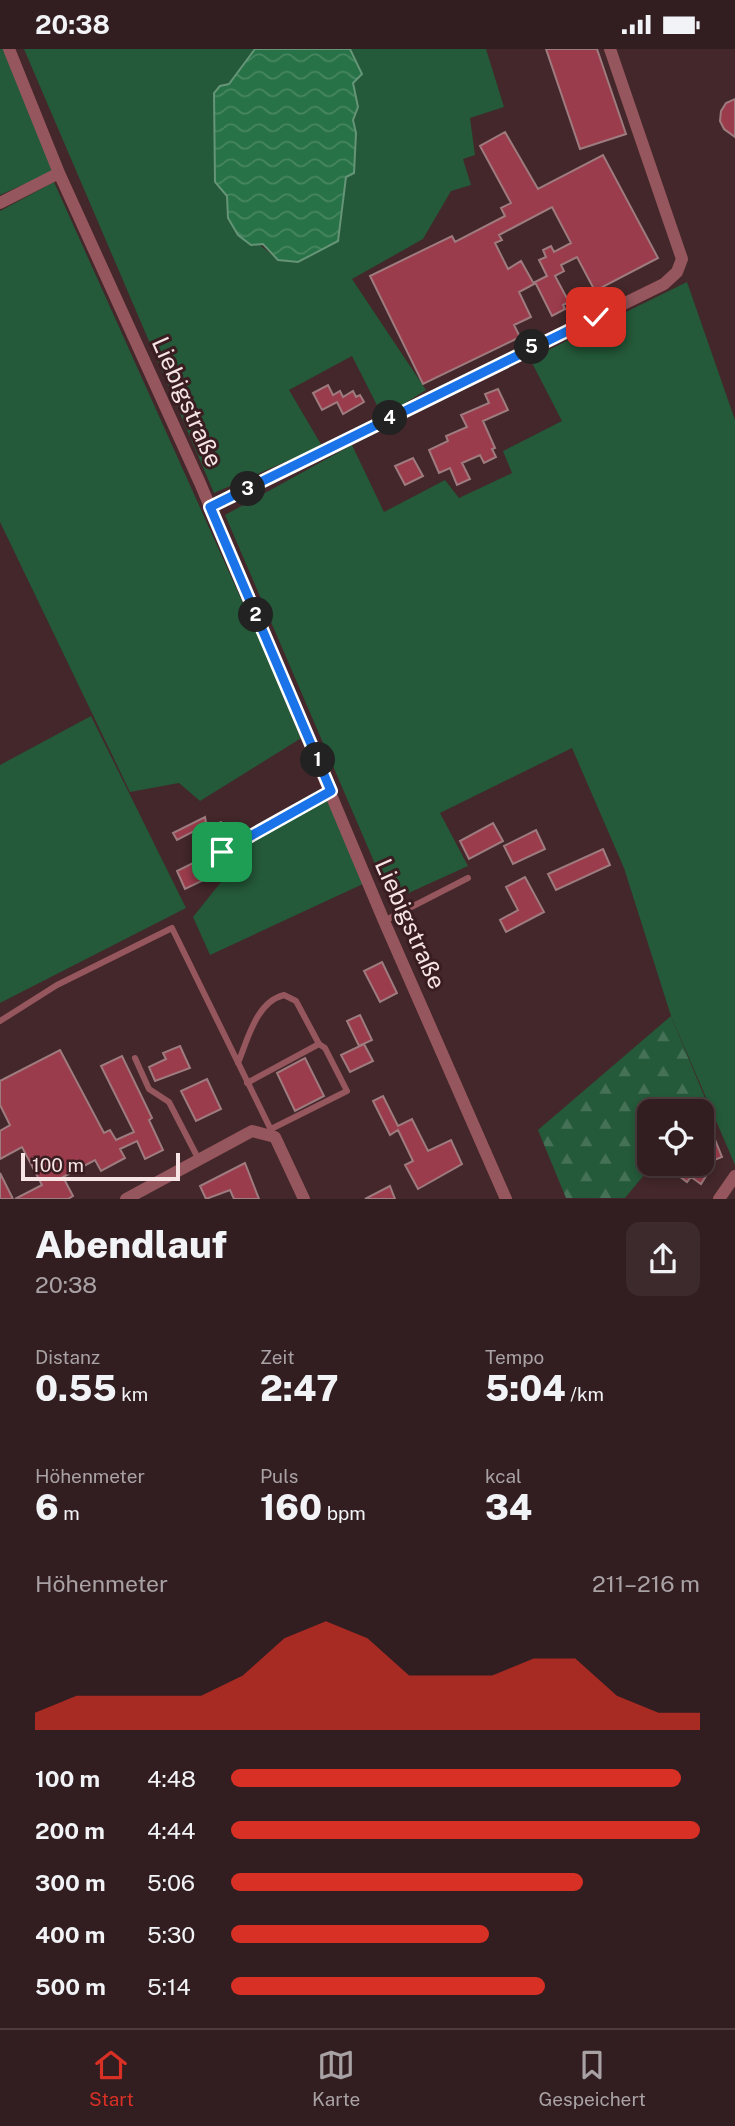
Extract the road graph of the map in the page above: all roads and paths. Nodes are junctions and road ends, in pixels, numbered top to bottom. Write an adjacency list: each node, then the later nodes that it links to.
1 (9, 49): 3 (street, Liebigstraße)
2 (610, 49): 5 (street)
3 (59, 173): 4 (street); 5 (street, Liebigstraße)
4 (0, 203)
5 (210, 507): 6 (street, Liebigstraße)
6 (331, 791): 7 (lane); 9 (street, Liebigstraße)
7 (222, 852)
8 (467, 878): 9 (lane)
9 (384, 921): 20 (street, Liebigstraße)
10 (0, 1021): 13 (lane)
11 (318, 1044): 13 (lane); 14 (lane); 15 (lane)
12 (135, 1058): 16 (lane)
13 (238, 1063): 14 (lane)
14 (247, 1083): 15 (lane)
15 (273, 1133): 16 (street); 19 (street)
16 (199, 1160): 18 (street)
17 (735, 1176): 21 (street)
18 (126, 1199)
19 (304, 1199)
20 (506, 1199)
21 (719, 1199)

